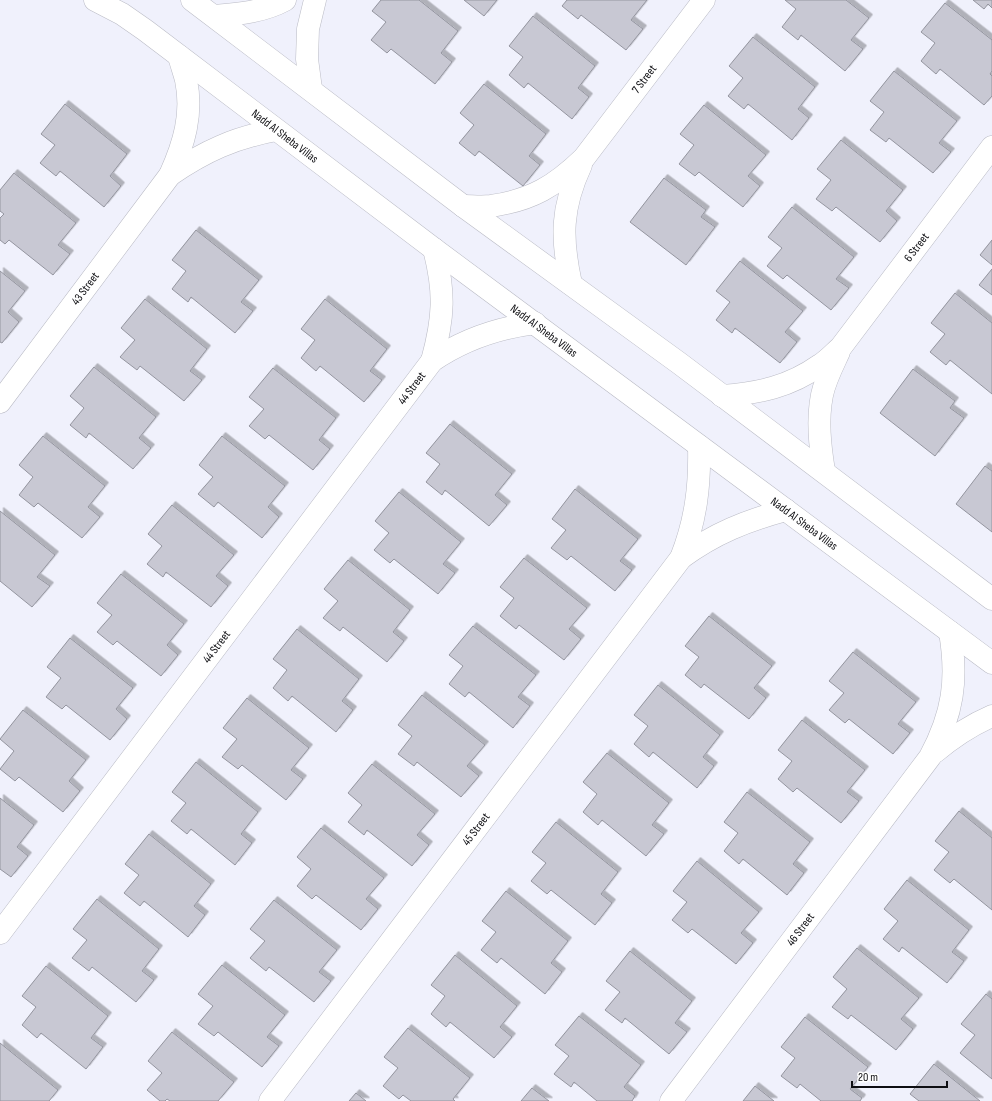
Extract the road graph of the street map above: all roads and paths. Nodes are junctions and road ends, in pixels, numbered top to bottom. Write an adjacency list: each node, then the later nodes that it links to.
1 (95, 0): 7 (street, Nadd Al Sheba Villas)
2 (192, 0): 6 (street)
3 (285, 0): 6 (street)
4 (315, 0): 8 (street)
5 (704, 0): 11 (street, 7 Street)
6 (214, 16): 8 (street)
7 (179, 56): 9 (street, Nadd Al Sheba Villas); 12 (street)
8 (311, 89): 13 (street)
9 (276, 130): 12 (street); 14 (street, Nadd Al Sheba Villas)
10 (992, 147): 17 (street, 6 Street)
11 (584, 158): 13 (street); 15 (street)
12 (170, 175): 20 (street, 43 Street)
13 (463, 206): 15 (street)
14 (434, 249): 16 (street, Nadd Al Sheba Villas); 18 (street)
15 (571, 284): 19 (street)
16 (535, 323): 18 (street); 21 (street, Nadd Al Sheba Villas)
17 (841, 347): 19 (street); 22 (street)
18 (432, 361): 30 (street, 44 Street)
19 (722, 396): 22 (street)
20 (0, 402)
21 (699, 446): 23 (street, Nadd Al Sheba Villas); 24 (street)
22 (824, 471): 25 (street)
23 (786, 510): 24 (street); 26 (street, Nadd Al Sheba Villas)
24 (681, 558): 31 (street, 45 Street)
25 (986, 590)
26 (950, 632): 27 (street, Nadd Al Sheba Villas); 29 (street)
27 (992, 663)
28 (992, 716): 29 (street)
29 (930, 757): 32 (street, 46 Street)
30 (0, 933)
31 (270, 1101)
32 (671, 1101)

